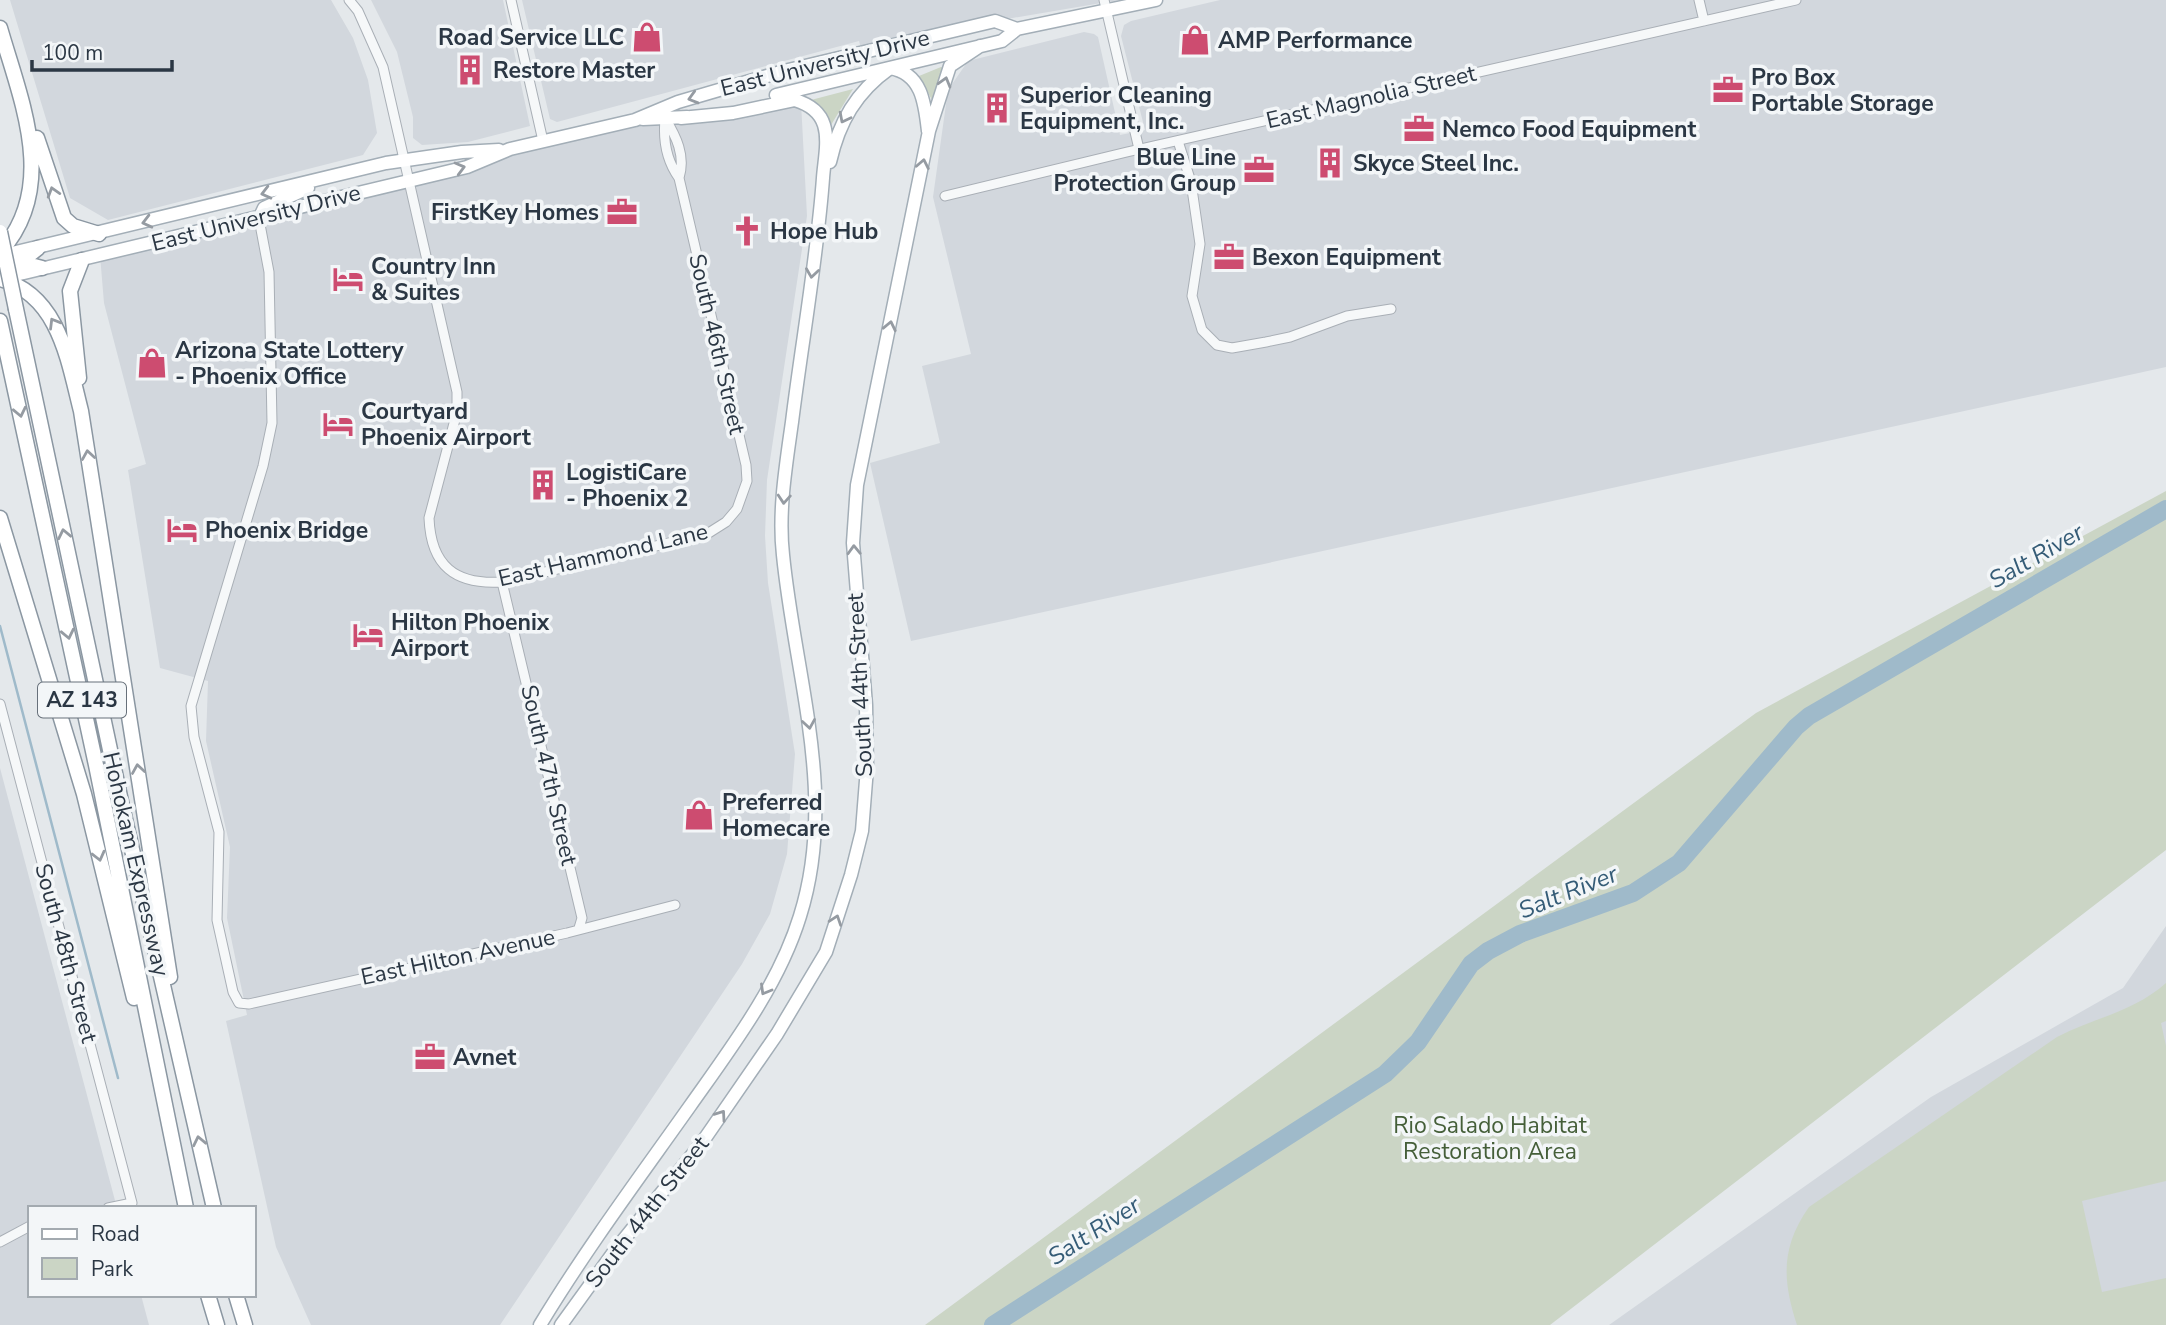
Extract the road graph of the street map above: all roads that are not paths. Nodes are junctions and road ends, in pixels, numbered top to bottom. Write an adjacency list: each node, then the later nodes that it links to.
1 (349, 0): 21 (street)
2 (511, 0): 17 (street)
3 (1156, 0): 6 (main road, East University Drive)
4 (1699, 0): 7 (street)
5 (1796, 0): 7 (street, East Magnolia Street)
6 (1105, 6): 9 (main road, East University Drive); 20 (street)
7 (1704, 21): 18 (street, East Magnolia Street)
8 (0, 28): 13 (highway)
9 (1017, 29): 10 (main road, East University Drive); 11 (main road, East University Drive)
10 (980, 46): 12 (main road, East University Drive); 16 (main road, South 44th Street, one-way to 10)
11 (884, 47): 12 (main road); 14 (main road, East University Drive, one-way to 14)
12 (890, 68): 15 (main road, East University Drive); 16 (main road); 25 (main road, one-way to 25)
13 (19, 97): 28 (highway, one-way to 13); 30 (highway)
14 (664, 114): 15 (main road, East University Drive); 17 (main road, East University Drive); 38 (street, South 46th Street)
15 (681, 118): 25 (main road)
16 (929, 131): 56 (main road, South 44th Street, one-way to 16)
17 (543, 141): 19 (main road, East University Drive)
18 (1178, 141): 20 (street, East Magnolia Street); 35 (street)
19 (509, 149): 21 (main road, East University Drive); 23 (main road, East University Drive, one-way to 19)
20 (1139, 149): 24 (street, East Magnolia Street)
21 (404, 160): 22 (main road, East University Drive); 23 (street)
22 (337, 175): 26 (main road); 28 (main road, East University Drive, one-way to 28)
23 (408, 180): 26 (main road, East University Drive); 40 (street, East Hammond Lane)
24 (945, 196)
25 (821, 205): 55 (main road, South 44th Street, one-way to 55)
26 (259, 219): 31 (main road, East University Drive); 43 (street, East Hilton Avenue)
27 (0, 232): 44 (highway, Hohokam Expressway / AZ 143, one-way to 27, bridge)
28 (100, 234): 29 (main road, East University Drive)
29 (37, 248): 30 (main road, East University Drive); 32 (highway)
30 (0, 255): 32 (highway)
31 (82, 260): 33 (main road, East University Drive); 37 (highway)
32 (19, 262): 33 (highway); 34 (highway)
33 (42, 268): 34 (main road, East University Drive)
34 (0, 278): 37 (highway, one-way to 34)
35 (1391, 309)
36 (0, 321): 45 (highway, Hohokam Expressway / AZ 143, one-way to 45)
37 (81, 411): 44 (highway, one-way to 37)
38 (737, 509): 40 (street, East Hammond Lane)
39 (0, 518): 45 (highway, one-way to 45)
40 (502, 582): 43 (street, South 47th Street)
41 (0, 704): 46 (street, South 48th Street)
42 (675, 905): 43 (street, East Hilton Avenue)
43 (579, 928)
44 (181, 1055): 48 (highway, Hohokam Expressway / AZ 143, one-way to 44)
45 (159, 1080): 47 (highway, Hohokam Expressway / AZ 143)
46 (118, 1206)
47 (186, 1206)
48 (214, 1206)
49 (28, 1227): 50 (street)
50 (0, 1242)
51 (209, 1297): 53 (highway)
52 (237, 1297): 54 (highway)
53 (217, 1325)
54 (245, 1325)
55 (540, 1325)
56 (561, 1325)

